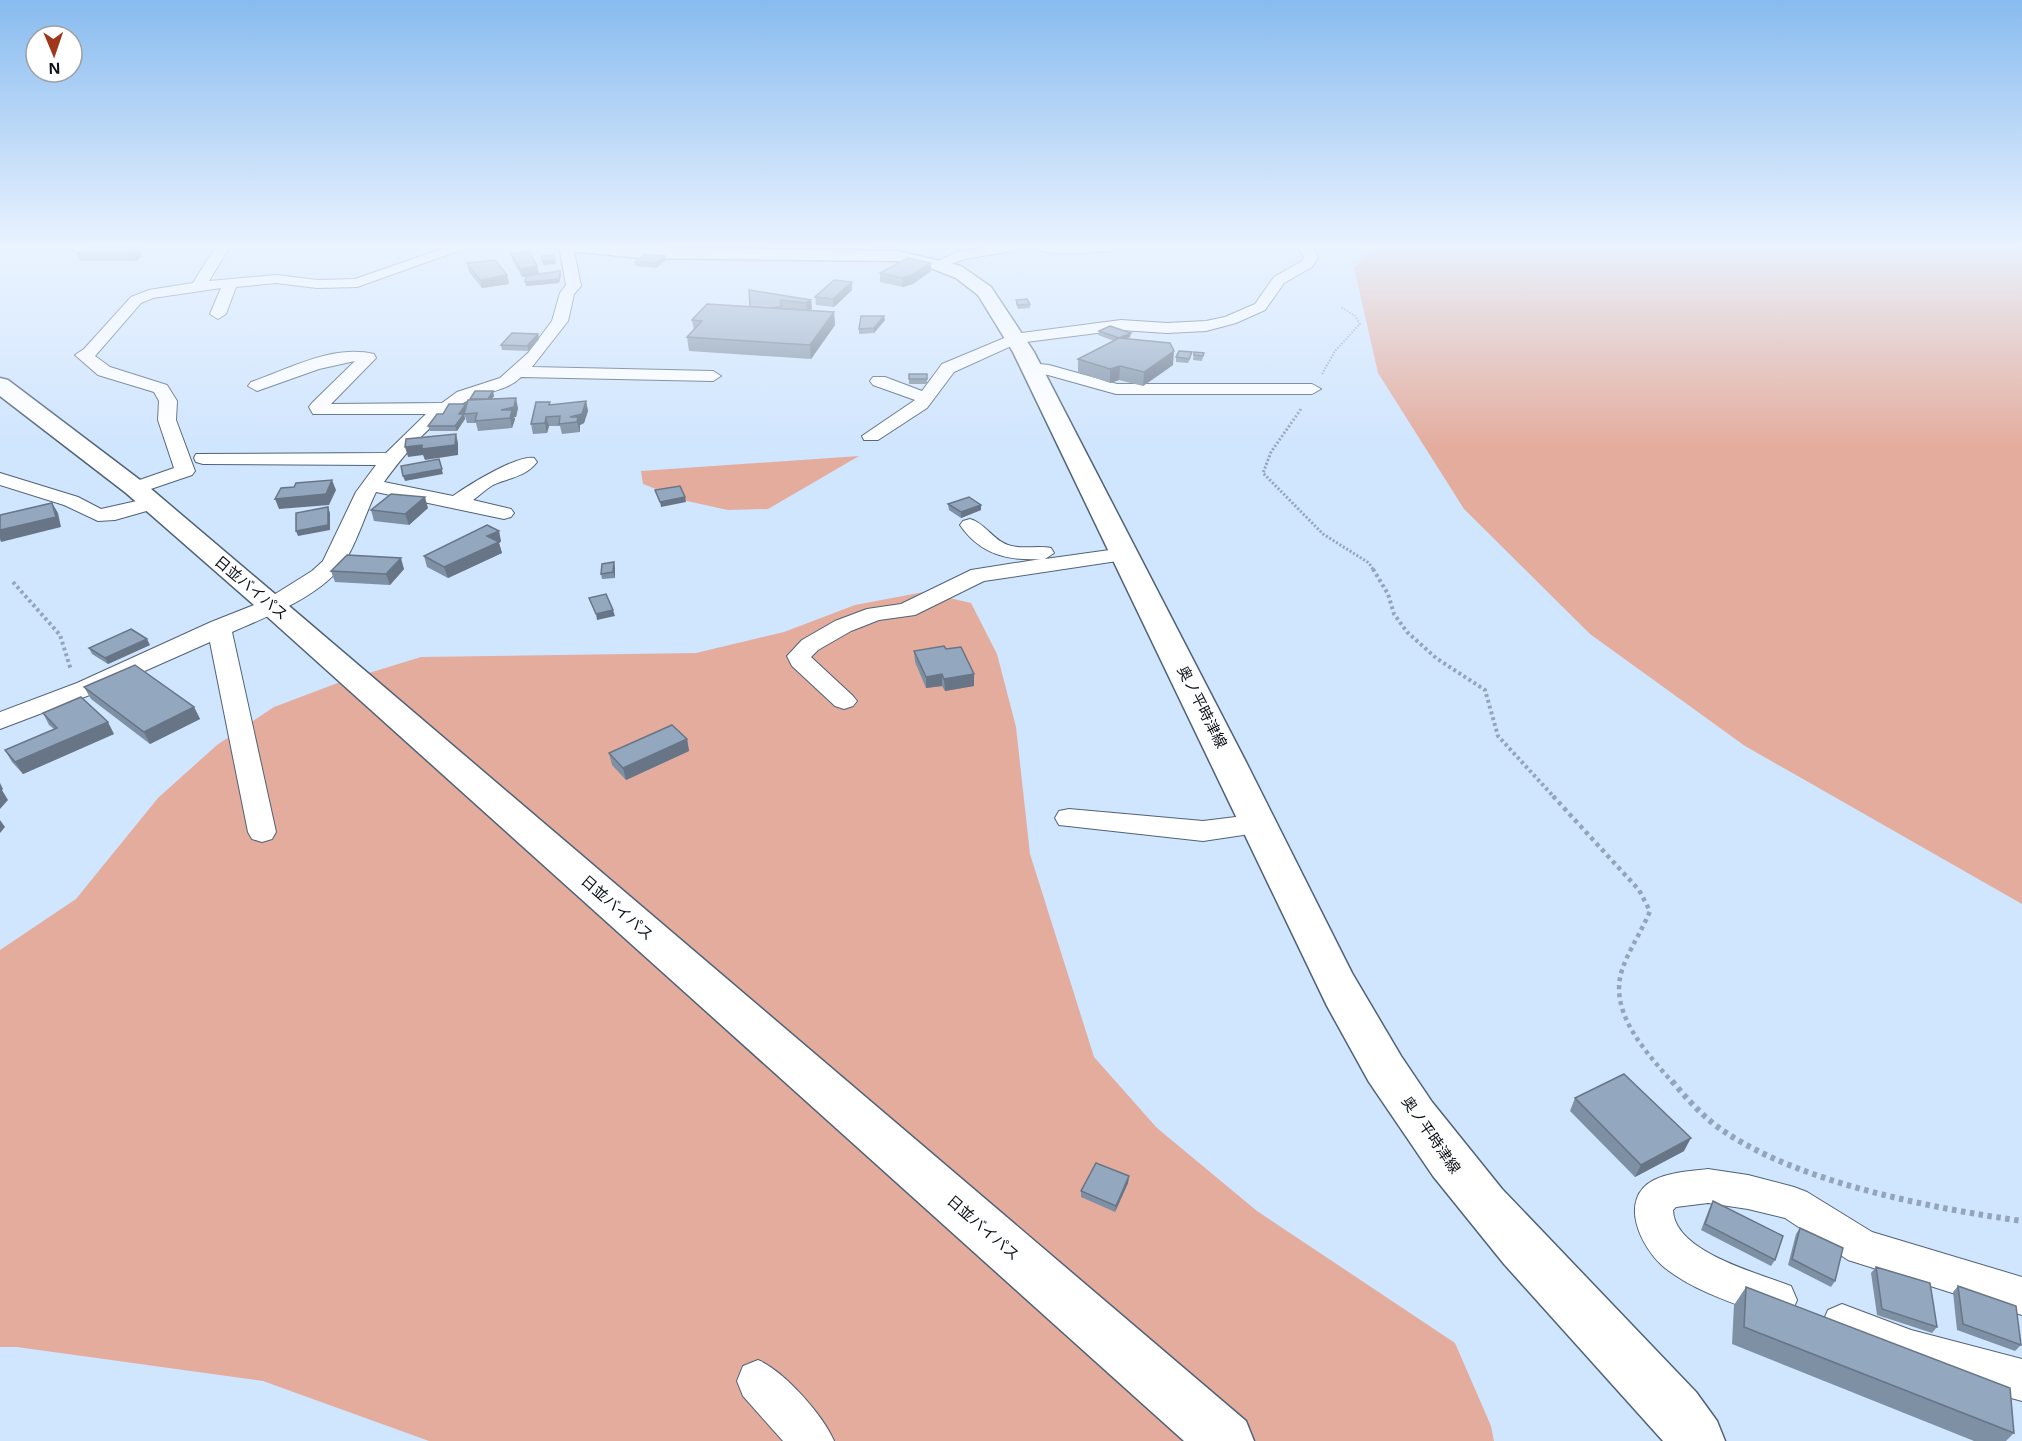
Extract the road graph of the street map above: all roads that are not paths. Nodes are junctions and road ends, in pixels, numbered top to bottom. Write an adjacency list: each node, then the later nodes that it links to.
1 (124, 313): 21 (street)
2 (562, 313): 7 (street)
3 (999, 313): 5 (main road, 奥ノ平時津線)
4 (1246, 313): 5 (street)
5 (1014, 339): 6 (main road, 奥ノ平時津線); 13 (street)
6 (1030, 368): 12 (street); 25 (main road, 奥ノ平時津線)
7 (517, 372): 8 (street); 14 (street)
8 (713, 376)
9 (879, 381): 13 (street)
10 (0, 385): 21 (main road, 日並バイパス)
11 (257, 386): 14 (street)
12 (1312, 389)
13 (925, 398): 15 (street)
14 (446, 408): 17 (street)
15 (872, 436)
16 (203, 458): 17 (street)
17 (390, 459): 20 (street)
18 (527, 462): 22 (street)
19 (0, 479): 21 (street)
20 (371, 485): 22 (street); 26 (street)
21 (142, 496): 26 (main road, 日並バイパス)
22 (457, 503): 23 (street)
23 (504, 513)
24 (970, 525): 25 (street)
25 (1122, 550): 28 (street); 31 (main road, 奥ノ平時津線)
26 (272, 606): 27 (street); 37 (main road, 日並バイパス)
27 (219, 627): 29 (street); 32 (street)
28 (844, 701)
29 (0, 721)
30 (1068, 818): 31 (street)
31 (1260, 824): 38 (main road, 奥ノ平時津線)
32 (262, 832)
33 (2022, 1296): 34 (street)
34 (2022, 1380)
35 (758, 1381): 36 (street)
36 (812, 1441)
37 (1226, 1441)
38 (1697, 1441)

